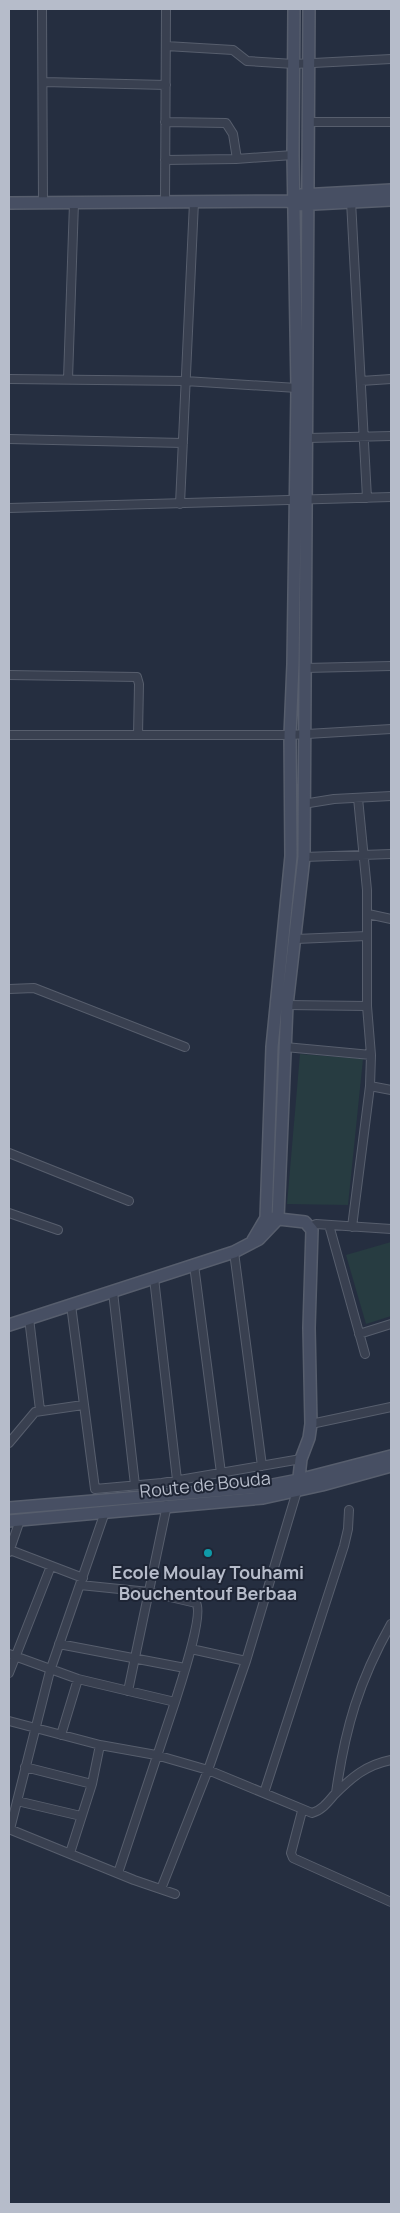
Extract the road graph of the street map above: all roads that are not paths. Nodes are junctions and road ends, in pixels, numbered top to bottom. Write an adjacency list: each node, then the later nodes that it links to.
1 (42, 9): 9 (street)
2 (166, 9): 5 (street)
3 (294, 9): 8 (main road)
4 (309, 9): 7 (main road)
5 (166, 46): 8 (street); 10 (street)
6 (391, 59): 7 (street)
7 (307, 63): 8 (street); 12 (main road)
8 (294, 64): 14 (main road)
9 (44, 82): 10 (street); 25 (street)
10 (166, 85): 11 (street)
11 (165, 122): 15 (street); 16 (street)
12 (307, 122): 13 (street); 18 (main road)
13 (391, 122)
14 (293, 155): 15 (street); 19 (main road)
15 (237, 159): 16 (street)
16 (165, 160): 22 (street)
17 (391, 190): 18 (main road)
18 (307, 199): 19 (main road); 21 (main road); 35 (main road)
19 (292, 200): 23 (main road); 32 (main road)
20 (391, 200): 21 (main road)
21 (351, 201): 31 (street)
22 (165, 202): 23 (main road); 26 (main road)
23 (194, 202): 30 (street)
24 (9, 203): 25 (main road)
25 (43, 203): 26 (main road)
26 (74, 203): 28 (street)
27 (9, 379): 28 (street)
28 (68, 379): 30 (street)
29 (391, 379): 31 (street)
30 (185, 381): 32 (street); 37 (street)
31 (361, 381): 33 (street)
32 (296, 388): 40 (main road)
33 (363, 436): 34 (street); 35 (street); 39 (street)
34 (391, 436)
35 (308, 438): 40 (main road)
36 (9, 439): 37 (street)
37 (183, 444): 41 (street)
38 (391, 497): 39 (street)
39 (367, 498): 40 (street)
40 (300, 501): 41 (street); 44 (main road); 50 (main road)
41 (180, 504): 42 (street)
42 (9, 508)
43 (391, 666): 44 (street)
44 (305, 668): 47 (main road)
45 (9, 675): 49 (street)
46 (391, 729): 47 (street)
47 (304, 733): 50 (street); 53 (main road)
48 (9, 735): 49 (street)
49 (138, 735): 50 (street)
50 (290, 735): 72 (main road)
51 (391, 796): 52 (street)
52 (358, 798): 53 (street); 55 (street)
53 (304, 804): 56 (main road)
54 (391, 854): 55 (street)
55 (364, 856): 56 (street); 57 (street)
56 (304, 857): 60 (main road)
57 (368, 914): 58 (street); 59 (street)
58 (391, 918)
59 (367, 936): 60 (street); 63 (street)
60 (296, 939): 62 (main road)
61 (9, 989): 64 (street)
62 (288, 1005): 63 (street); 65 (main road)
63 (367, 1006): 66 (street)
64 (185, 1047)
65 (285, 1047): 66 (street); 72 (main road)
66 (371, 1055): 67 (street)
67 (370, 1086): 68 (street); 75 (street)
68 (391, 1090)
69 (9, 1153): 70 (street)
70 (129, 1201)
71 (9, 1213): 77 (street)
72 (272, 1218): 74 (main road); 78 (main road)
73 (329, 1225): 74 (street); 75 (street); 86 (street)
74 (310, 1226): 91 (main road)
75 (352, 1227): 76 (street)
76 (391, 1229)
77 (58, 1230)
78 (234, 1252): 79 (main road); 95 (street)
79 (194, 1265): 80 (main road); 97 (street)
80 (154, 1278): 81 (main road); 98 (street)
81 (113, 1292): 82 (main road); 99 (street)
82 (71, 1305): 83 (main road); 88 (street)
83 (29, 1318): 85 (main road); 90 (street)
84 (391, 1324): 86 (street)
85 (9, 1325)
86 (359, 1334): 87 (street)
87 (365, 1354)
88 (83, 1405): 90 (street); 99 (street)
89 (391, 1408): 91 (street)
90 (40, 1410): 92 (street)
91 (311, 1424): 94 (main road)
92 (9, 1443)
93 (391, 1456): 100 (main road, Route de Bouda)
94 (301, 1459): 95 (street); 100 (main road)
95 (262, 1466): 97 (street)
96 (391, 1466): 100 (main road, Route de Bouda)
97 (221, 1473): 98 (street)
98 (177, 1480): 99 (street)
99 (135, 1485)
100 (298, 1486): 101 (main road, Route de Bouda); 102 (main road, Route de Bouda); 115 (street)
101 (167, 1506): 104 (main road, Route de Bouda); 109 (street)
102 (9, 1508)
103 (349, 1510): 131 (street)
104 (105, 1512): 105 (main road, Route de Bouda); 108 (street)
105 (14, 1520): 106 (street)
106 (9, 1551): 107 (street)
107 (51, 1566): 108 (street); 113 (street)
108 (82, 1581): 109 (street); 111 (street)
109 (149, 1592): 112 (street); 114 (street)
110 (391, 1624): 132 (street)
111 (59, 1644): 114 (street); 117 (street)
112 (191, 1649): 115 (street); 116 (street)
113 (11, 1655): 117 (street); 118 (street)
114 (135, 1658): 116 (street); 120 (street)
115 (246, 1662): 129 (street)
116 (185, 1668): 121 (street)
117 (50, 1670): 119 (street); 123 (street)
118 (9, 1673)
119 (78, 1679): 120 (street); 124 (street)
120 (128, 1691): 121 (street)
121 (175, 1702): 126 (street)
122 (9, 1721): 123 (street)
123 (35, 1729): 124 (street); 128 (street)
124 (60, 1735): 125 (street)
125 (100, 1745): 126 (street); 130 (street)
126 (156, 1755): 129 (street); 138 (street)
127 (391, 1760): 132 (street)
128 (25, 1767): 130 (street); 133 (street)
129 (208, 1770): 131 (street); 139 (street)
130 (92, 1784): 135 (street)
131 (264, 1793): 134 (street)
132 (336, 1794): 134 (street)
133 (17, 1800): 135 (street); 136 (street)
134 (302, 1811): 141 (street)
135 (81, 1816): 137 (street)
136 (9, 1829): 137 (street)
137 (70, 1853): 138 (street)
138 (118, 1873): 139 (street)
139 (161, 1889): 140 (street)
140 (175, 1894)
141 (391, 1902)

